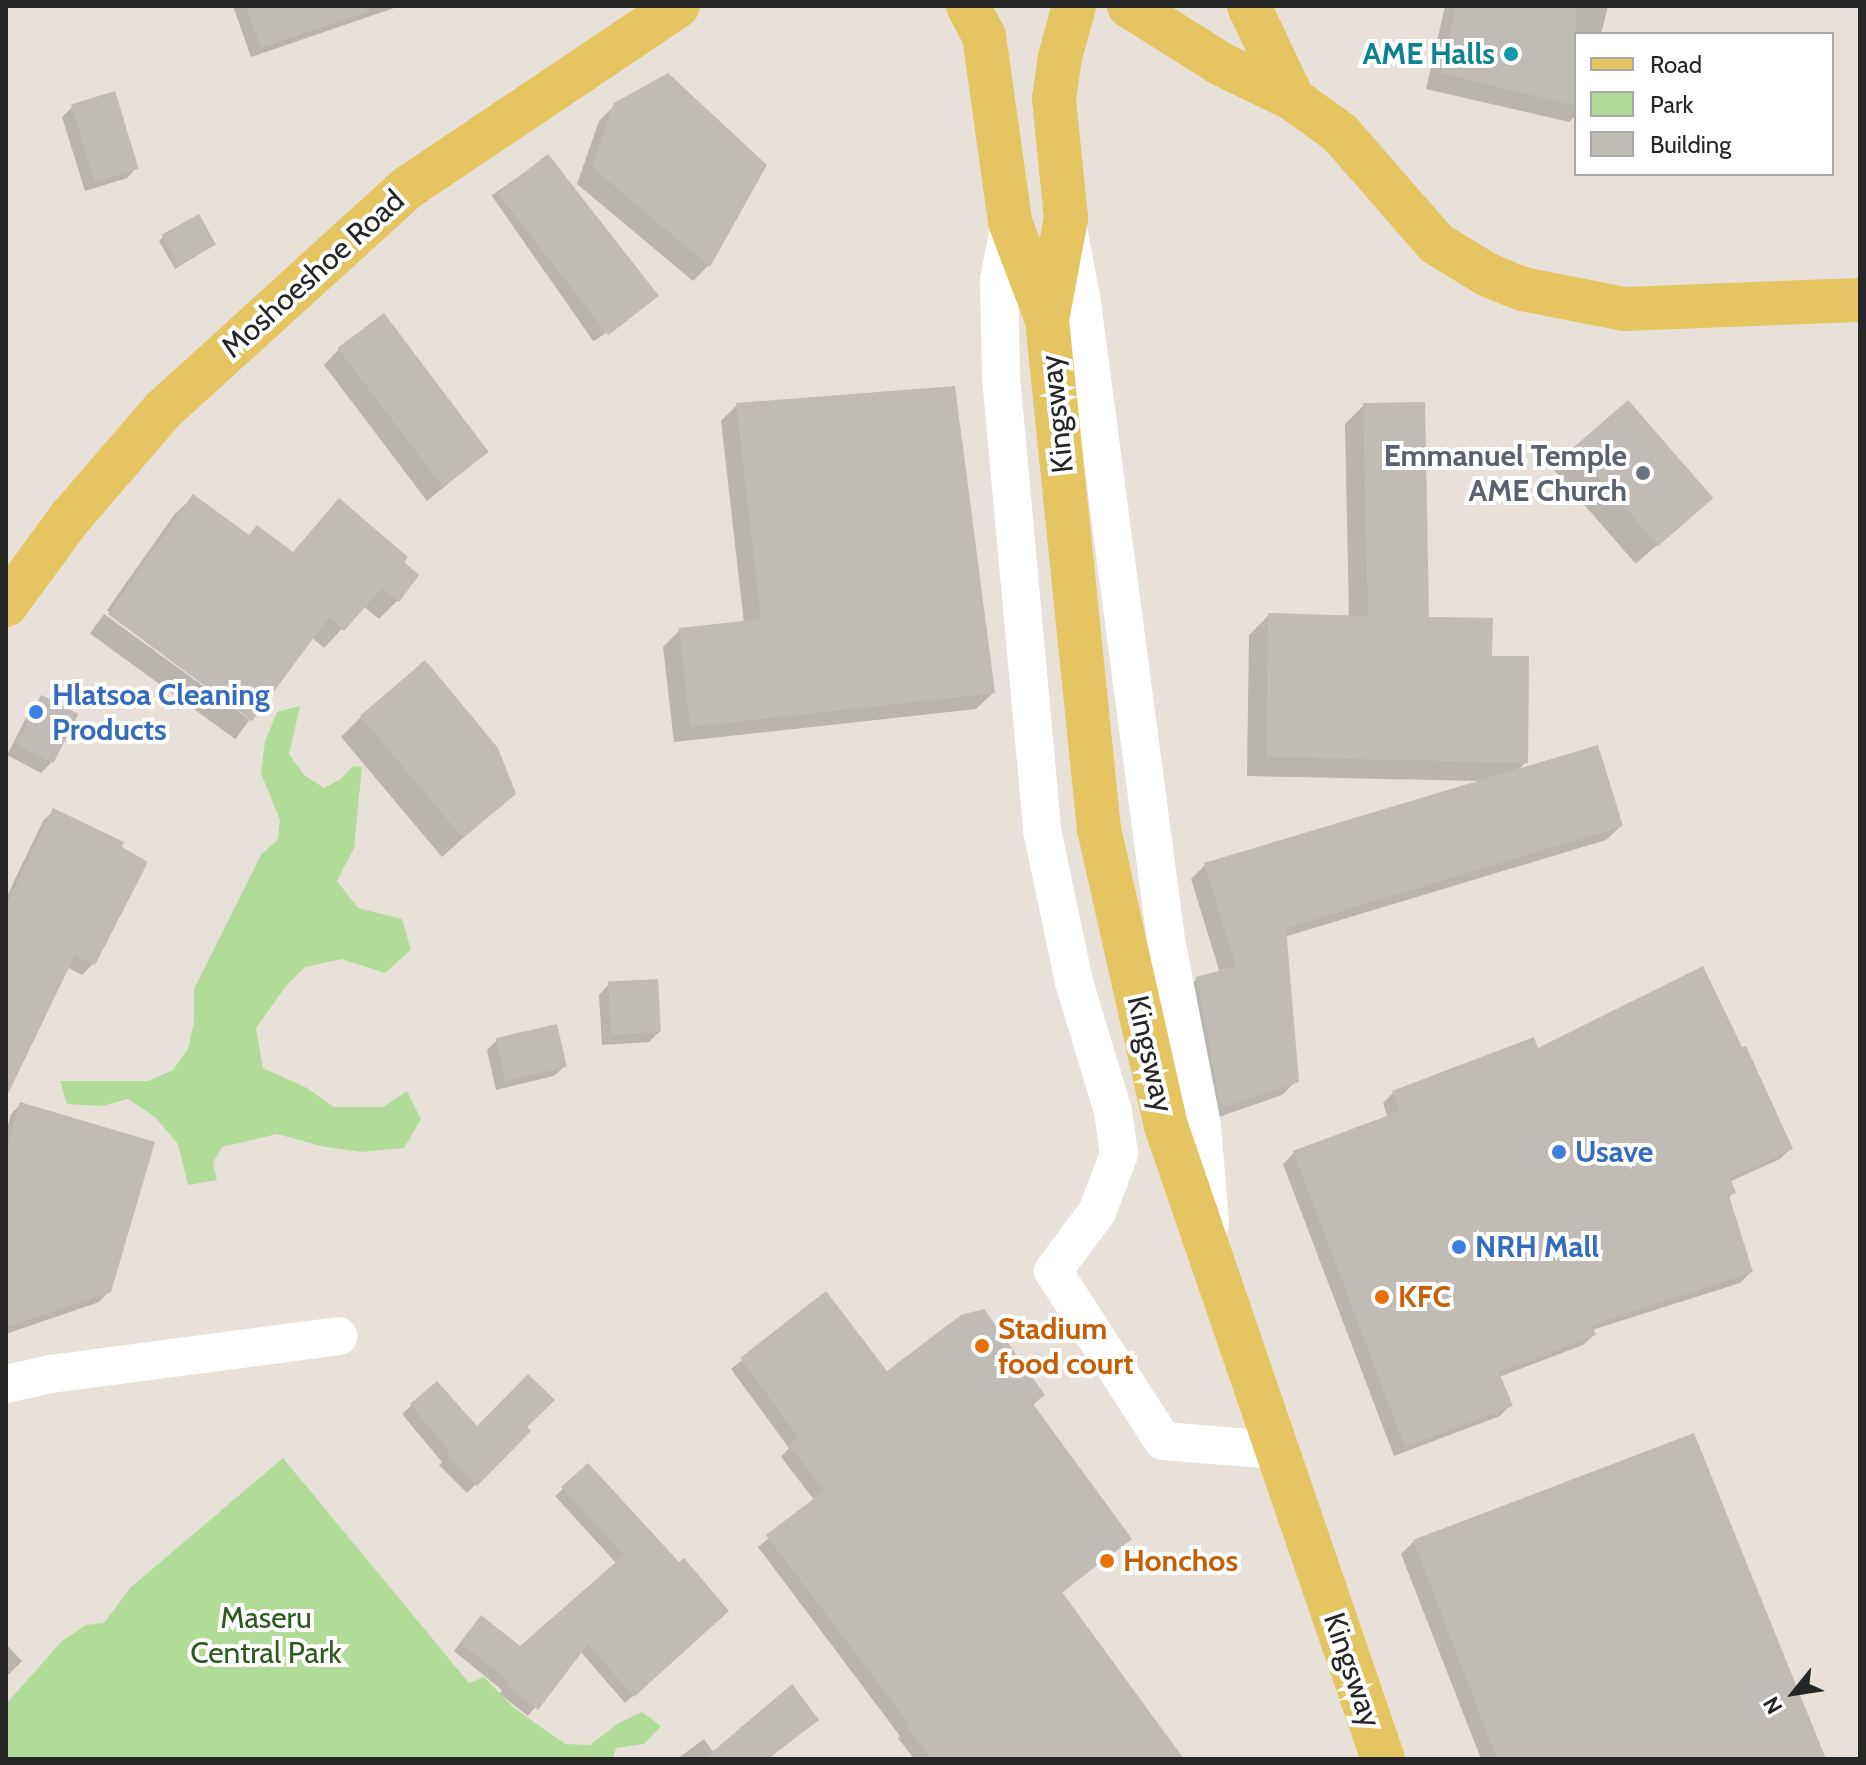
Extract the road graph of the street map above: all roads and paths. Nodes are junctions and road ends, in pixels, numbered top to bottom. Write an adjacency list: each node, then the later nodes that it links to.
1 (678, 6): 11 (main road, Moshoeshoe Road)
2 (968, 6): 8 (main road, Kingsway)
3 (1074, 6): 7 (main road, Kingsway)
4 (1129, 6): 6 (main road)
5 (1249, 6): 6 (main road)
6 (1293, 99): 9 (main road)
7 (1066, 218): 10 (main road, Kingsway); 12 (street)
8 (1010, 222): 10 (main road, Kingsway); 15 (street)
9 (1860, 300)
10 (1047, 320): 12 (main road, Kingsway)
11 (6, 605)
12 (1215, 1277): 15 (main road, Kingsway)
13 (339, 1336): 14 (street)
14 (6, 1384)
15 (1276, 1450): 16 (main road, Kingsway)
16 (1383, 1759)

